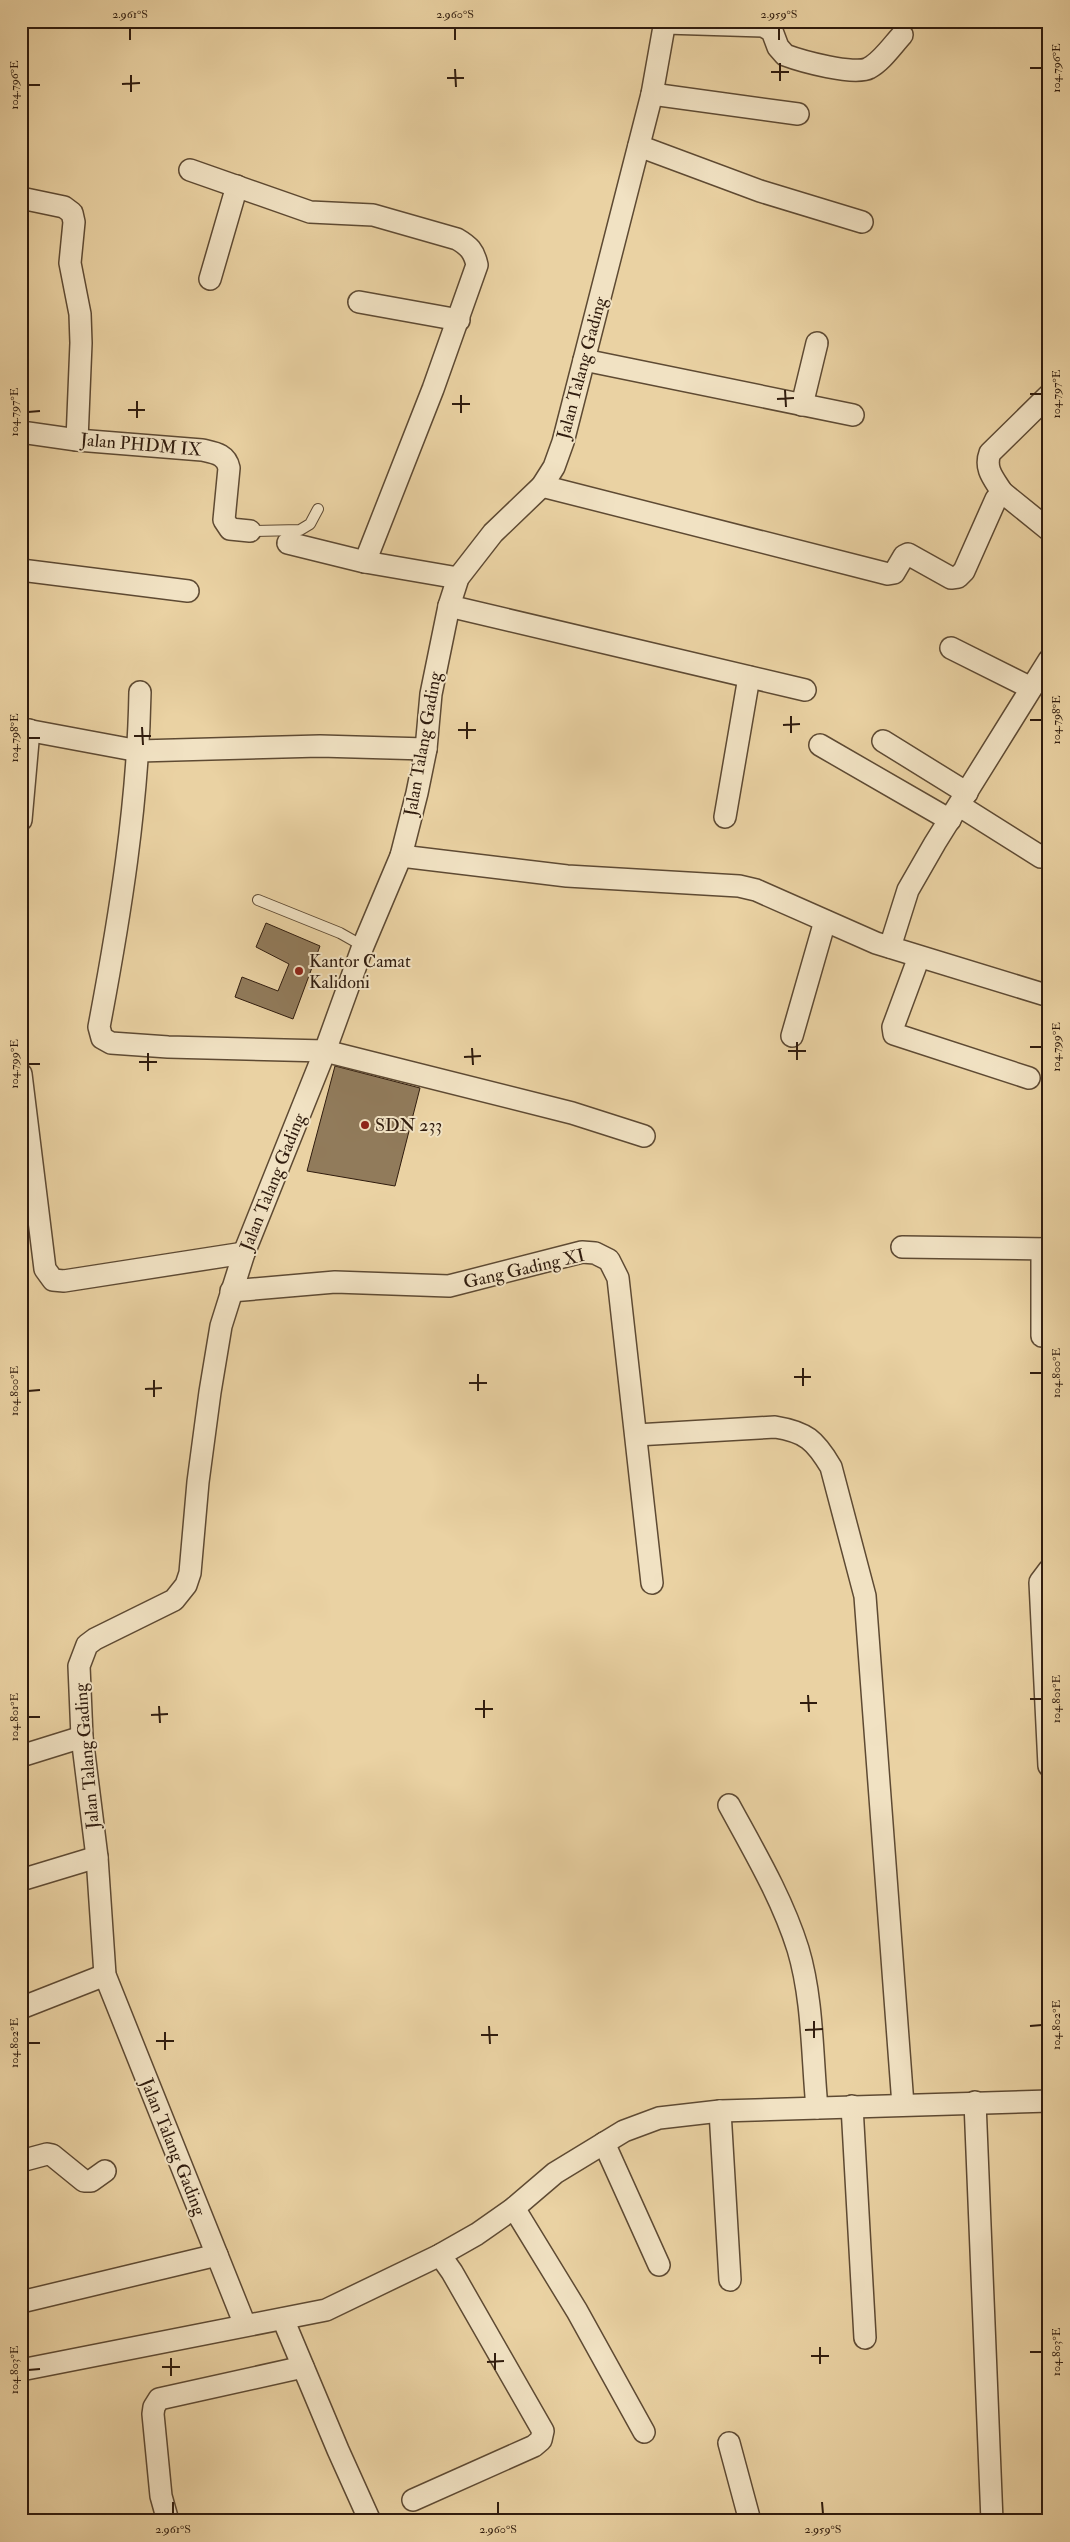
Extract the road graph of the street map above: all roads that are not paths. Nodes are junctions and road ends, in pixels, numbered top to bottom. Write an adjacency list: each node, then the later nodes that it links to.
1 (665, 22): 2 (street); 3 (street, Jalan Talang Gading)
2 (902, 36)
3 (652, 94): 4 (street); 5 (street, Jalan Talang Gading)
4 (798, 114)
5 (639, 146): 9 (street); 14 (street, Jalan Talang Gading)
6 (190, 170): 7 (street)
7 (237, 186): 10 (street); 12 (street)
8 (21, 198): 19 (street)
9 (862, 222)
10 (210, 279)
11 (359, 302): 12 (street)
12 (459, 320): 26 (street)
13 (817, 343): 16 (street)
14 (584, 360): 16 (street); 20 (street, Jalan Talang Gading)
15 (1049, 395): 21 (street)
16 (802, 405): 17 (street)
17 (853, 415)
18 (21, 432): 19 (street, Jalan PHDM IX)
19 (77, 440): 24 (street, Jalan PHDM IX)
20 (542, 486): 21 (street); 28 (street, Jalan Talang Gading)
21 (1002, 492): 23 (street)
22 (318, 509): 24 (lane)
23 (1049, 530)
24 (250, 531)
25 (288, 544): 26 (street)
26 (365, 562): 28 (street)
27 (21, 570): 29 (street)
28 (458, 578): 30 (street, Jalan Talang Gading)
29 (188, 591)
30 (449, 606): 33 (street); 40 (street, Jalan Talang Gading)
31 (951, 648): 34 (street)
32 (1049, 660): 34 (street)
33 (749, 677): 35 (street); 43 (street)
34 (1030, 688): 42 (street)
35 (805, 690)
36 (140, 692): 41 (street)
37 (25, 729): 41 (street); 44 (street)
38 (883, 741): 42 (street)
39 (820, 745): 42 (street)
40 (426, 749): 41 (street); 45 (street, Jalan Talang Gading)
41 (139, 751): 54 (street)
42 (959, 806): 46 (street); 50 (street)
43 (725, 818)
44 (21, 820)
45 (401, 856): 48 (street); 49 (street, Jalan Talang Gading)
46 (1041, 857)
47 (258, 900): 49 (lane)
48 (825, 921): 50 (street); 53 (street)
49 (362, 946): 54 (street, Jalan Talang Gading)
50 (890, 947): 51 (street)
51 (919, 957): 52 (street); 56 (street)
52 (1049, 996)
53 (792, 1036)
54 (325, 1051): 57 (street); 60 (street, Jalan Talang Gading)
55 (21, 1074): 60 (street)
56 (1029, 1078)
57 (644, 1136)
58 (902, 1247): 59 (street)
59 (1045, 1249): 62 (street)
60 (244, 1253): 61 (street, Jalan Talang Gading)
61 (231, 1291): 63 (street, Gang Gading XI); 66 (street, Jalan Talang Gading)
62 (1042, 1336)
63 (636, 1435): 65 (street, Gang Gading XI); 76 (street)
64 (1049, 1570): 68 (street)
65 (652, 1583)
66 (82, 1736): 67 (street); 70 (street, Jalan Talang Gading)
67 (21, 1756)
68 (1049, 1766)
69 (729, 1804): 78 (street)
70 (97, 1857): 71 (street); 72 (street, Jalan Talang Gading)
71 (21, 1880)
72 (105, 1975): 73 (street); 84 (street, Jalan Talang Gading)
73 (21, 2008)
74 (1049, 2100): 75 (street)
75 (975, 2102): 76 (street); 100 (street)
76 (903, 2105): 77 (street)
77 (852, 2106): 78 (street); 91 (street)
78 (817, 2108): 79 (street)
79 (720, 2111): 80 (street); 87 (street)
80 (604, 2143): 83 (street); 86 (street)
81 (21, 2161): 82 (street)
82 (105, 2171)
83 (514, 2208): 85 (street); 94 (street)
84 (217, 2255): 88 (street); 90 (street, Jalan Talang Gading)
85 (440, 2255): 89 (street); 96 (street)
86 (659, 2264)
87 (730, 2280)
88 (21, 2302)
89 (283, 2319): 90 (street); 92 (street)
90 (245, 2325): 93 (street)
91 (865, 2338)
92 (303, 2367): 97 (street); 98 (street)
93 (21, 2370)
94 (644, 2432)
95 (729, 2443): 99 (street)
96 (413, 2500)
97 (168, 2521)
98 (370, 2521)
99 (750, 2521)
100 (992, 2521)

